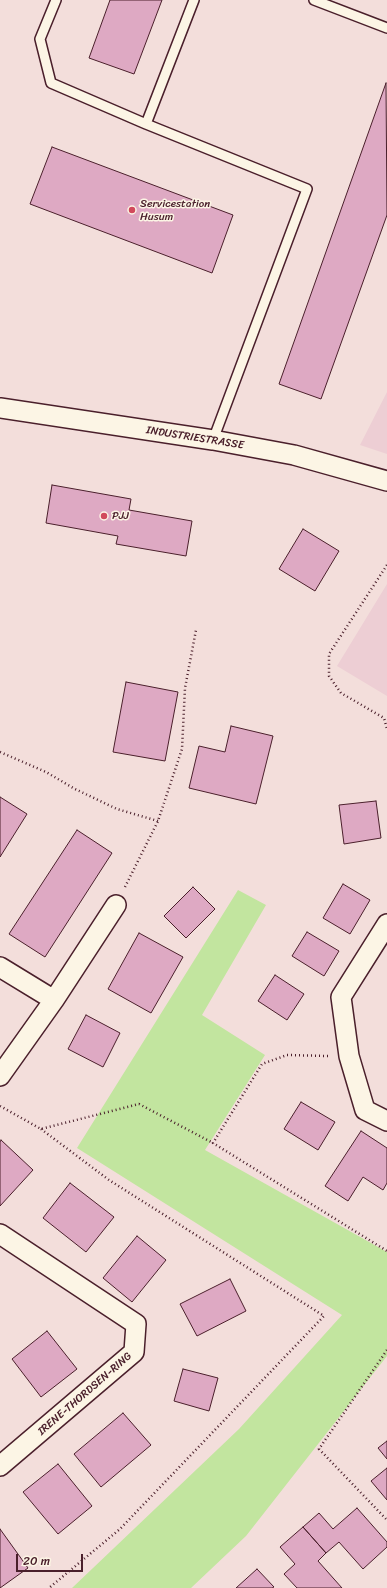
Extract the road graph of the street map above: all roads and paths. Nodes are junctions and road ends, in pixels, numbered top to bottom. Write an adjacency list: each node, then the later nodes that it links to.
1 (56, 0): 5 (lane)
2 (194, 0): 5 (lane)
3 (314, 0): 4 (lane)
4 (387, 28)
5 (146, 124): 7 (lane)
6 (0, 408): 7 (street, INDUSTRIESTRASSE)
7 (213, 440): 8 (street, INDUSTRIESTRASSE)
8 (387, 481)
9 (387, 565): 11 (path)
10 (196, 630): 13 (path)
11 (387, 729)
12 (0, 752): 13 (path)
13 (158, 821): 14 (path)
14 (116, 905): 17 (street)
15 (387, 924): 18 (street)
16 (0, 967): 17 (street)
17 (54, 1000): 19 (street)
18 (349, 1056): 21 (street); 23 (path)
19 (0, 1076)
20 (0, 1106): 22 (path)
21 (387, 1121)
22 (41, 1129): 23 (path); 29 (path)
23 (213, 1144): 25 (path)
24 (0, 1234): 27 (street, IRENE-THORDSEN-RING)
25 (387, 1252)
26 (387, 1350): 28 (path)
27 (0, 1466)
28 (387, 1520)
29 (49, 1588)

